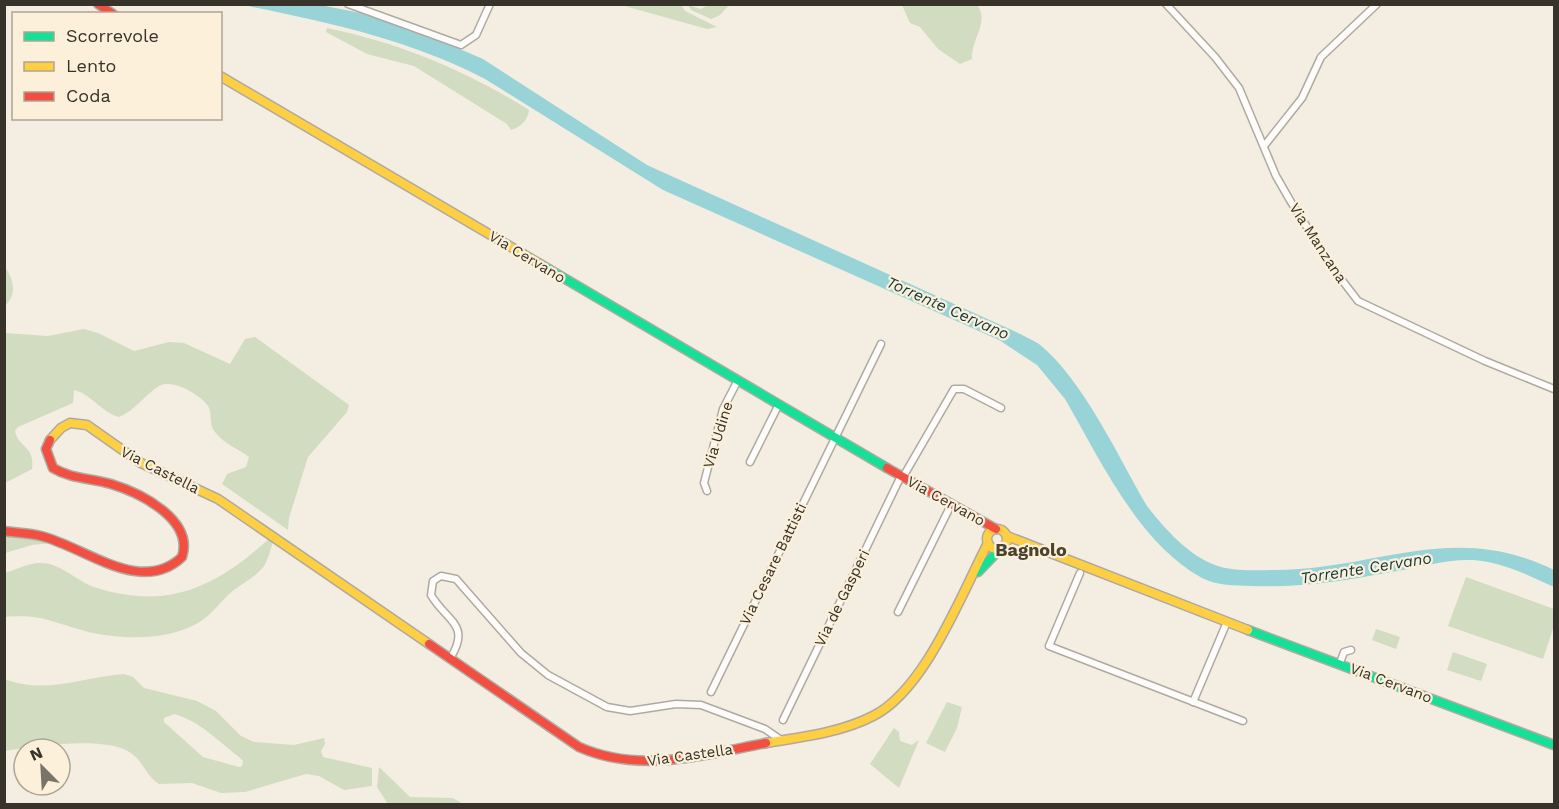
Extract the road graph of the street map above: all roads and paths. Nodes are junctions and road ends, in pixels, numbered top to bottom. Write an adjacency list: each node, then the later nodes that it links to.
1 (348, 4): 2 (street)
2 (490, 4)
3 (1166, 4): 6 (street, Via Manzana)
4 (1377, 4): 6 (street)
5 (222, 77): 8 (main road, Via Cervano)
6 (1264, 146): 9 (street, Via Manzana)
7 (881, 344): 12 (street)
8 (738, 380): 10 (main road, Via Cervano); 15 (street, Via Udine)
9 (1554, 390)
10 (779, 404): 12 (main road, Via Cervano); 13 (street)
11 (1001, 408): 14 (street, Via de Gasperi)
12 (834, 437): 14 (main road, Via Cervano); 31 (street, Via Cesare Battisti)
13 (750, 462)
14 (902, 477): 16 (main road, Via Cervano); 33 (street, Via de Gasperi)
15 (707, 491)
16 (951, 505): 17 (main road, Via Cervano); 26 (street)
17 (974, 517): 18 (main road, Via Cervano); 21 (main road)
18 (996, 529): 20 (main road); 21 (main road)
19 (4, 531): 29 (main road, Via Castella)
20 (1007, 536): 22 (main road, Via Cervano); 23 (main road)
21 (987, 540): 23 (main road); 25 (main road)
22 (1032, 544): 23 (main road); 27 (main road, Via Cervano)
23 (1002, 547): 25 (main road)
24 (1080, 573): 32 (street)
25 (966, 586): 35 (main road, Via Castella)
26 (898, 612)
27 (1227, 622): 30 (main road, Via Cervano); 32 (street)
28 (1351, 650): 30 (street)
29 (451, 657): 35 (main road, Via Castella); 35 (street)
30 (1340, 663): 36 (main road, Via Cervano)
31 (711, 692)
32 (1193, 702): 34 (street)
33 (783, 720)
34 (1243, 721)
35 (781, 740)
36 (1554, 745)

